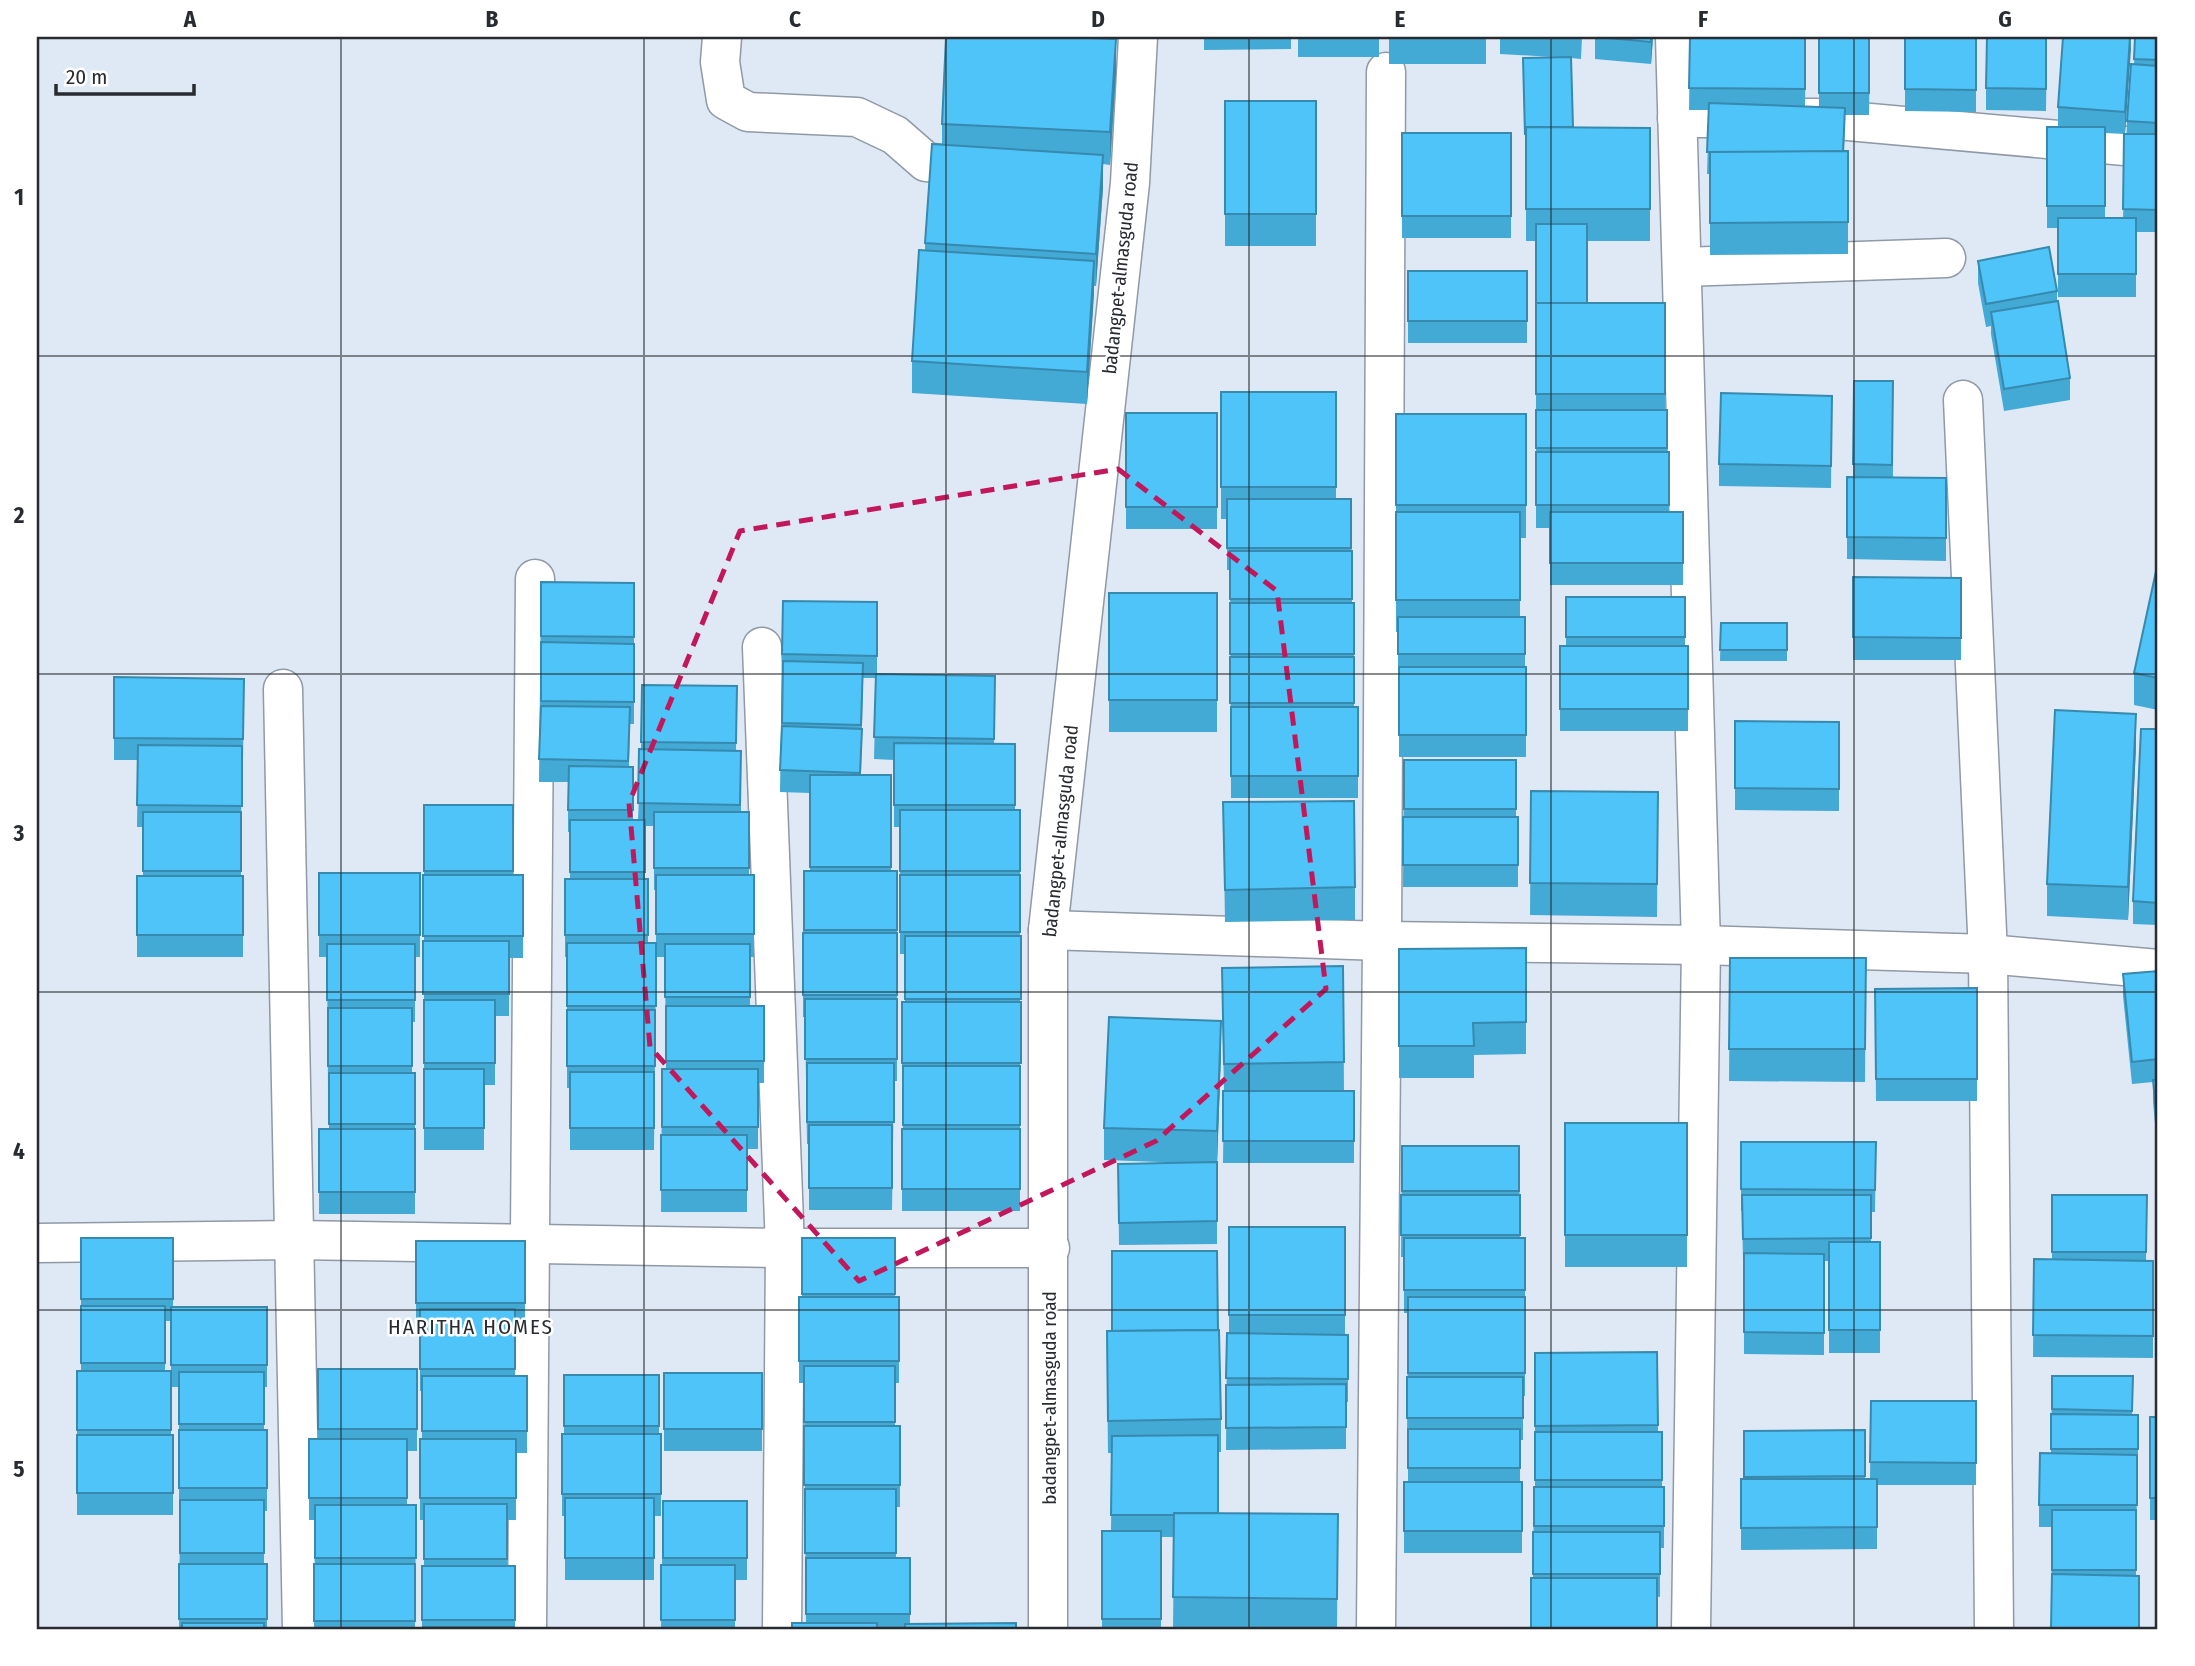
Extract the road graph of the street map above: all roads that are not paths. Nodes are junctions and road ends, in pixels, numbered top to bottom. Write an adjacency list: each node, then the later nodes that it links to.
1 (722, 37): 7 (street)
2 (1138, 37): 9 (street, badangpet-almasguda road)
3 (1675, 37): 5 (street)
4 (1386, 72): 17 (street)
5 (1676, 118): 6 (street); 11 (street)
6 (2158, 149)
7 (1011, 172)
8 (1090, 179): 9 (street)
9 (1130, 183): 16 (street, badangpet-almasguda road)
10 (1946, 258): 11 (street)
11 (1682, 267): 18 (street)
12 (1963, 400): 19 (street)
13 (535, 579): 23 (street)
14 (762, 647): 24 (street)
15 (283, 689): 21 (street)
16 (1048, 930): 17 (street); 25 (street, badangpet-almasguda road)
17 (1382, 941): 18 (street); 30 (street)
18 (1701, 945): 19 (street); 31 (street)
19 (1988, 954): 20 (street); 32 (street)
20 (2158, 969)
21 (295, 1240): 22 (street); 23 (street); 26 (street)
22 (37, 1243)
23 (531, 1244): 24 (street); 27 (street)
24 (785, 1248): 25 (street); 28 (street)
25 (1050, 1248): 29 (street, badangpet-almasguda road)
26 (302, 1629)
27 (527, 1629)
28 (782, 1629)
29 (1048, 1629)
30 (1376, 1629)
31 (1691, 1629)
32 (1994, 1629)

